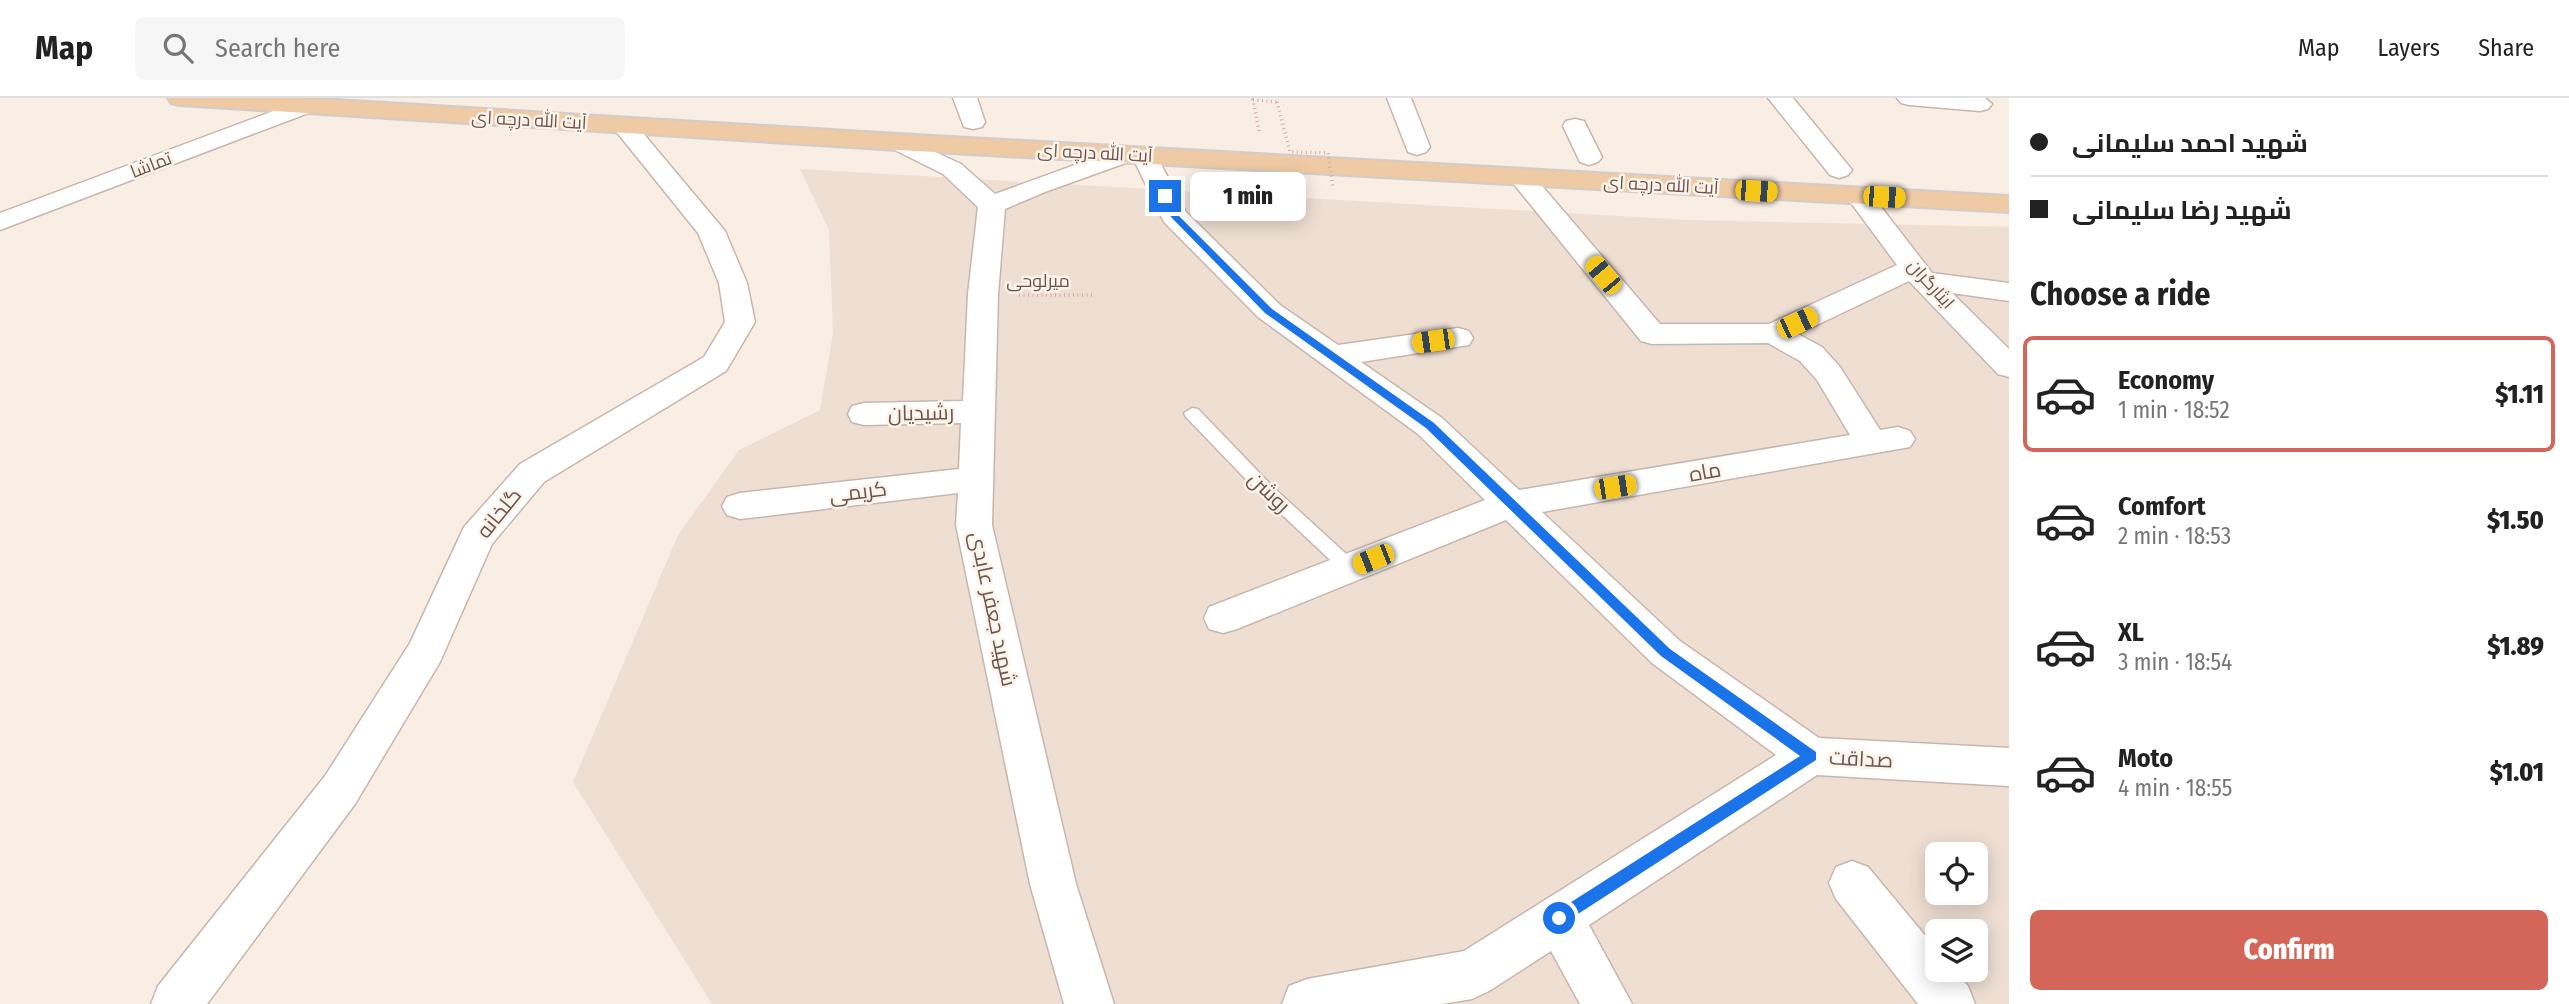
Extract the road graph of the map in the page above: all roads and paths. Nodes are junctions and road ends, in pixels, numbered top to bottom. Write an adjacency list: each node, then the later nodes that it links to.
1 (180, 98): 8 (main road, آیت الله درچه ای)
2 (582, 98): 11 (main road, آیت الله درچه ای)
3 (1399, 98): 17 (street)
4 (1909, 98): 6 (street)
5 (1788, 99): 20 (street)
6 (1980, 104)
7 (694, 105): 9 (main road)
8 (303, 107): 11 (main road, آیت الله درچه ای); 27 (street, تماشا)
9 (736, 107)
10 (969, 110): 15 (main road, آیت الله درچه ای); 16 (main road, آیت الله درچه ای)
11 (631, 113): 15 (main road, آیت الله درچه ای); 48 (street, گلخانه)
12 (820, 113): 13 (main road)
13 (848, 114)
14 (1575, 126): 19 (street)
15 (901, 130): 18 (main road, آیت الله درچه ای); 26 (street)
16 (1260, 138): 17 (main road, آیت الله درچه ای); 24 (path, bridge)
17 (1417, 147): 19 (main road, آیت الله درچه ای)
18 (1135, 155): 21 (main road, آیت الله درچه ای); 26 (street); 34 (street, صداقت)
19 (1589, 157): 20 (main road, آیت الله درچه ای); 22 (main road)
20 (1839, 170): 23 (main road, آیت الله درچه ای)
21 (1522, 178): 22 (main road, آیت الله درچه ای); 32 (street)
22 (1601, 182): 23 (main road, آیت الله درچه ای)
23 (1862, 183): 25 (main road, آیت الله درچه ای); 28 (street, ایثارگران)
24 (1333, 189)
25 (2009, 204)
26 (992, 205): 30 (street, شهید جعفر عابدی)
27 (0, 222)
28 (1919, 274): 29 (street); 32 (street); 35 (street, ایثارگران)
29 (2009, 292)
30 (983, 295): 31 (path, میرلوحی); 36 (street, شهید جعفر عابدی)
31 (1093, 295)
32 (1774, 333): 40 (street, ماه)
33 (1458, 338): 34 (street)
34 (1332, 356): 40 (street, صداقت)
35 (2009, 367)
36 (978, 412): 38 (street, رشیدیان); 39 (street, شهید جعفر عابدی)
37 (1192, 413): 42 (lane, روشن)
38 (864, 414)
39 (976, 479): 41 (street, کریمی); 49 (street, شهید جعفر عابدی)
40 (1511, 504): 42 (street); 44 (street, صداقت)
41 (740, 506)
42 (1350, 568): 43 (street)
43 (1223, 618)
44 (1811, 756): 45 (street, صداقت); 47 (street)
45 (2009, 767)
46 (1852, 883): 52 (street)
47 (1559, 918): 50 (street); 51 (street)
48 (176, 1004)
49 (1089, 1004)
50 (1307, 1004)
51 (1607, 1004)
52 (1950, 1004)

